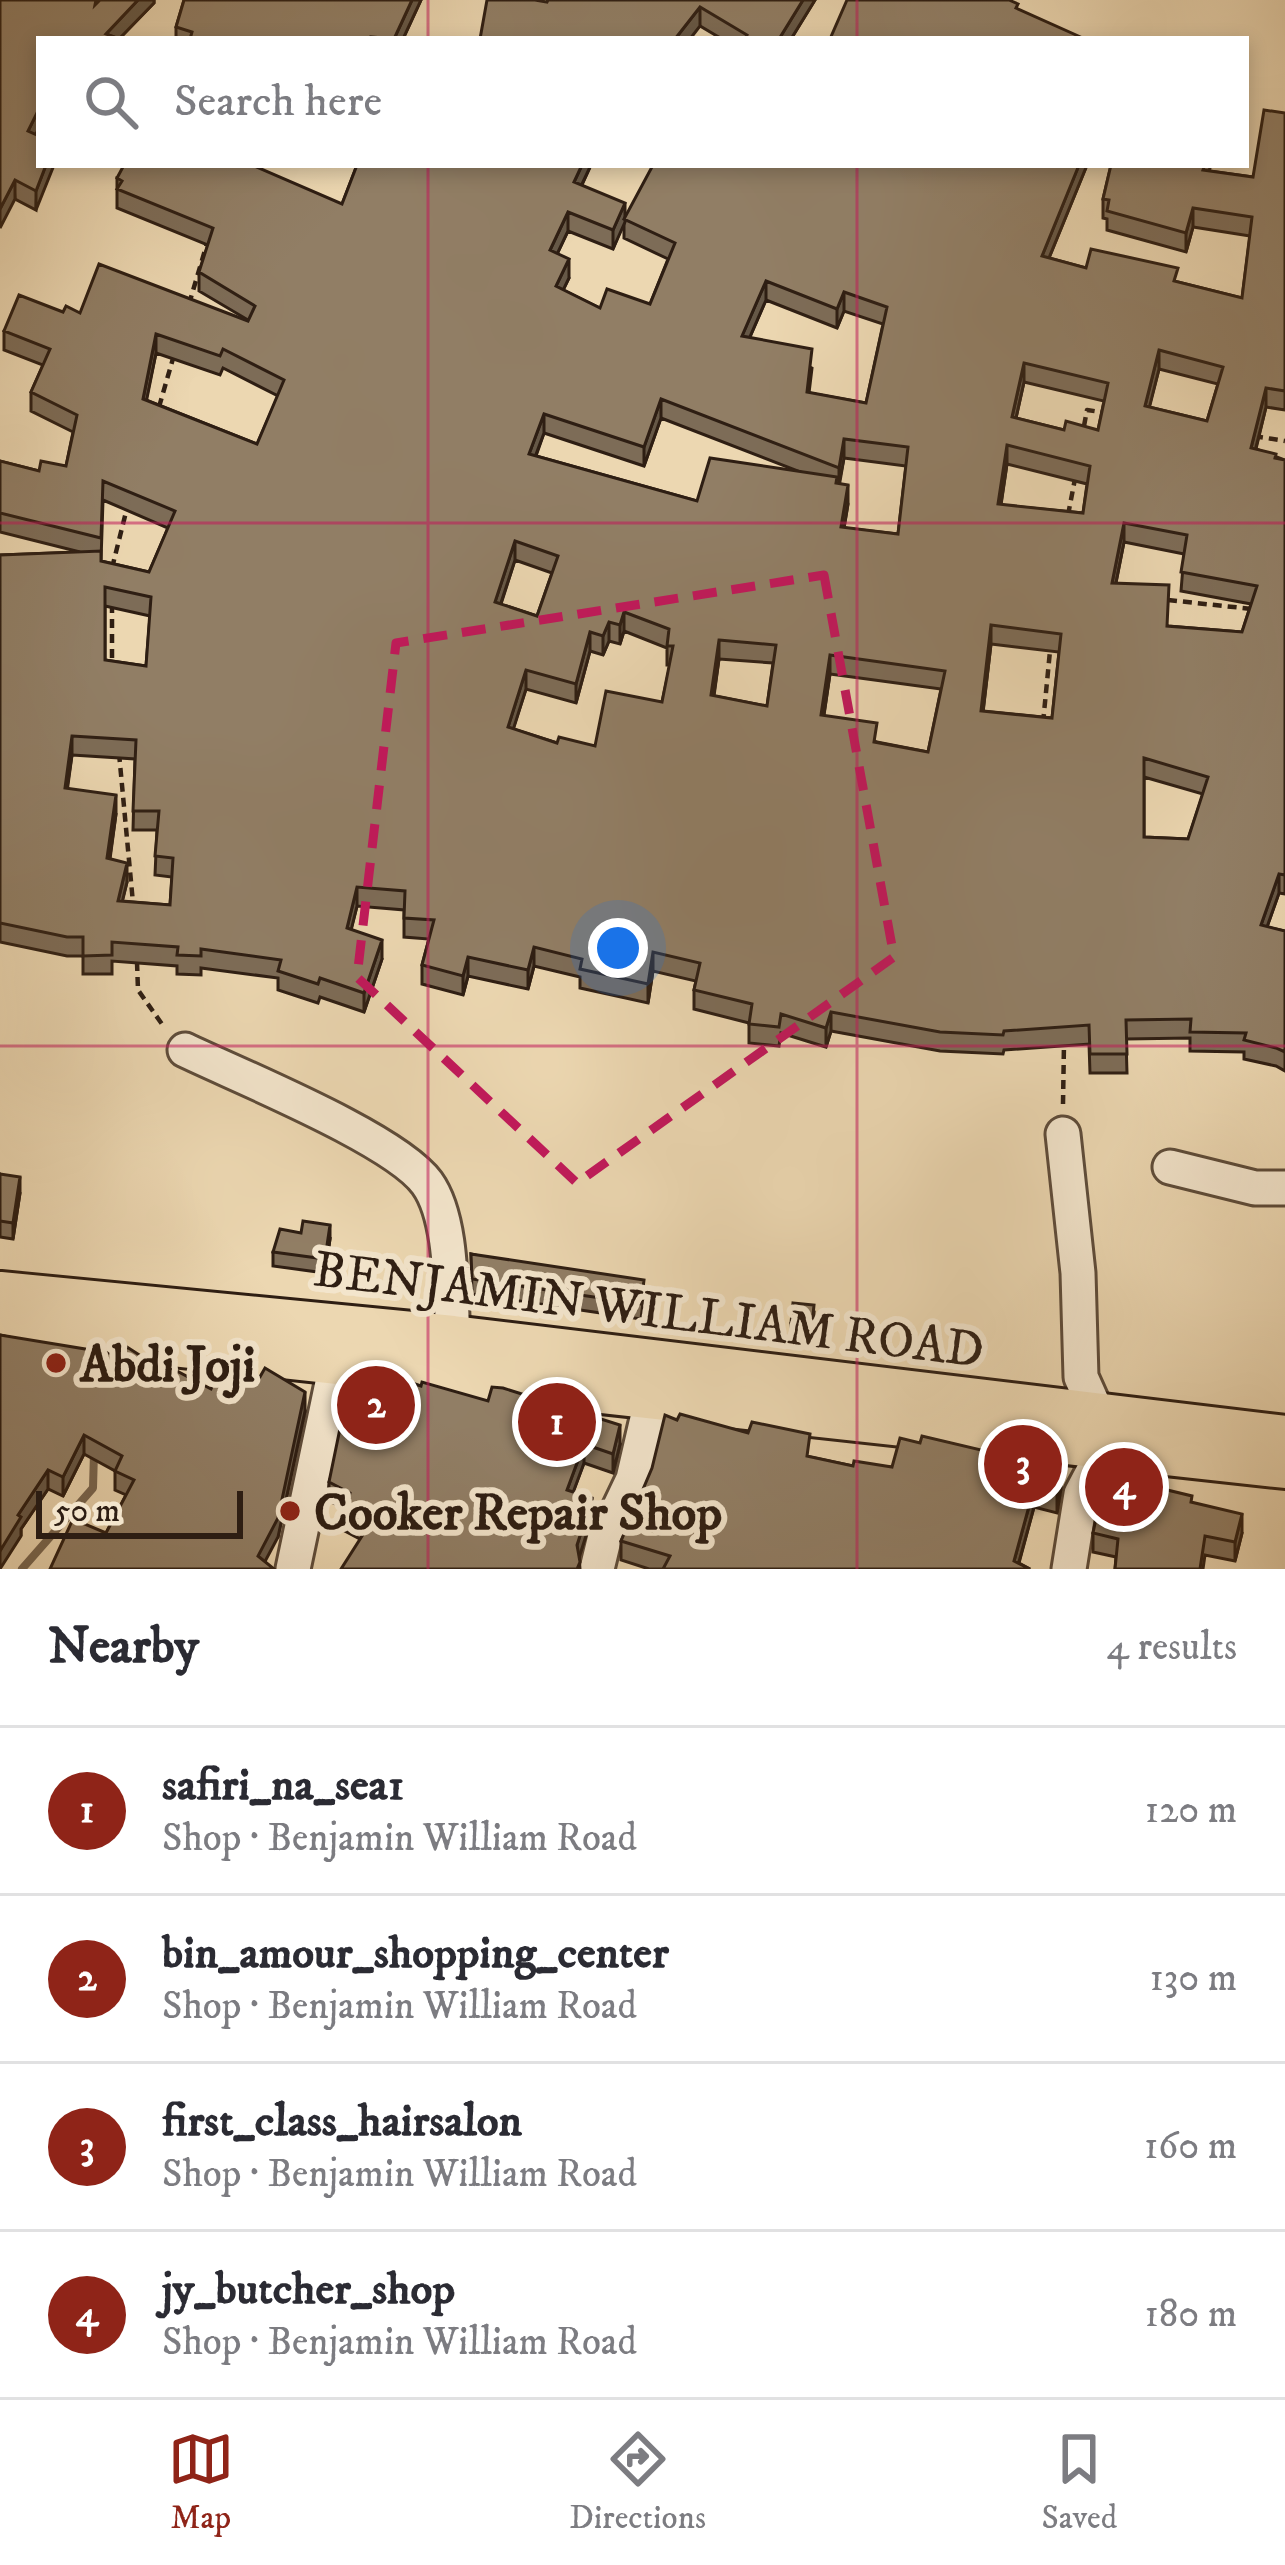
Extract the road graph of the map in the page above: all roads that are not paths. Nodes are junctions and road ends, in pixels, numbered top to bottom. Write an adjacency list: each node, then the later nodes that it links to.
1 (185, 1050): 7 (street)
2 (1063, 1134): 10 (street)
3 (1170, 1167): 4 (street)
4 (1285, 1188)
5 (0, 1294): 7 (main road, BENJAMIN WILLIAM ROAD)
6 (0, 1326): 8 (main road, BENJAMIN WILLIAM ROAD)
7 (453, 1336): 10 (main road, BENJAMIN WILLIAM ROAD)
8 (336, 1364): 9 (main road, BENJAMIN WILLIAM ROAD); 13 (street)
9 (652, 1397): 10 (main road, BENJAMIN WILLIAM ROAD); 14 (street)
10 (1102, 1430): 11 (main road, BENJAMIN WILLIAM ROAD); 12 (main road, BENJAMIN WILLIAM ROAD); 15 (street)
11 (1285, 1436)
12 (1285, 1467)
13 (293, 1569)
14 (596, 1569)
15 (1069, 1569)

